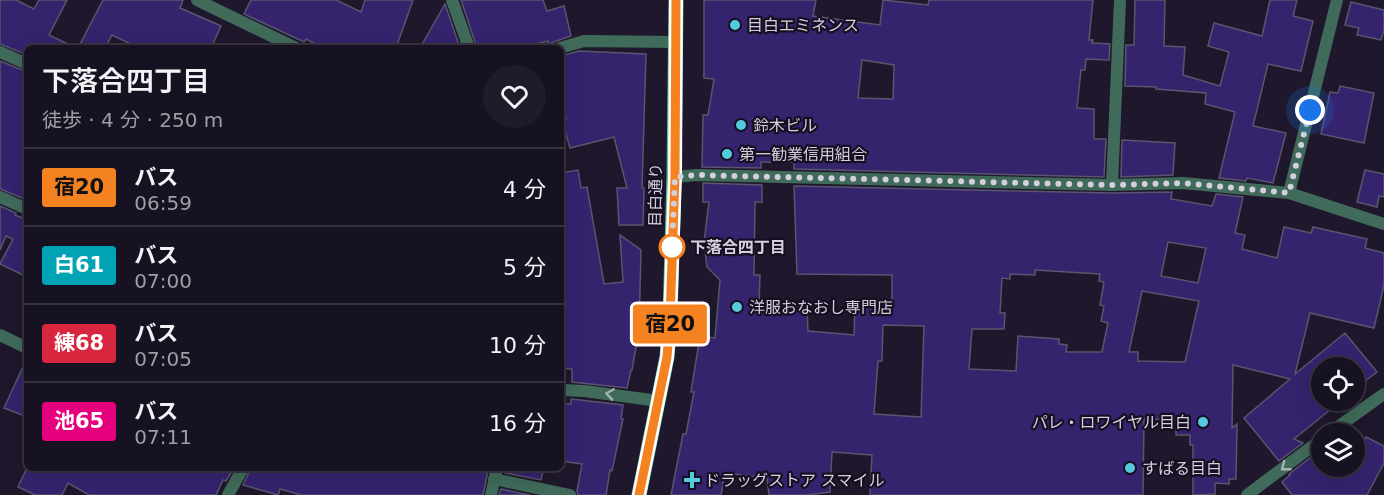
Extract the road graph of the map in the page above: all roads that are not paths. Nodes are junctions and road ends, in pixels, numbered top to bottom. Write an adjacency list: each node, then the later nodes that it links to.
1 (197, 0): 7 (street)
2 (452, 0): 8 (street)
3 (676, 0): 6 (main road, 目白通り)
4 (1120, 0): 13 (street)
5 (1337, 0): 14 (street)
6 (676, 42): 9 (street); 12 (main road, 目白通り)
7 (290, 45)
8 (468, 45)
9 (564, 47)
10 (0, 52): 11 (street)
11 (24, 63)
12 (675, 177): 13 (street); 22 (main road, 目白通り)
13 (1112, 185): 14 (street)
14 (1289, 193): 17 (street)
15 (0, 196): 16 (street)
16 (24, 208)
17 (1384, 224)
18 (0, 335): 19 (street)
19 (24, 347)
20 (564, 390): 22 (street, one-way to 20)
21 (1384, 394): 23 (street)
22 (659, 401): 31 (main road, 目白通り)
23 (1343, 423)
24 (1311, 448): 27 (street, one-way to 27)
25 (241, 471): 28 (street)
26 (495, 473): 29 (street); 30 (street)
27 (1263, 490): 32 (street)
28 (228, 495)
29 (491, 495)
30 (570, 495)
31 (639, 495)
32 (1247, 495)

